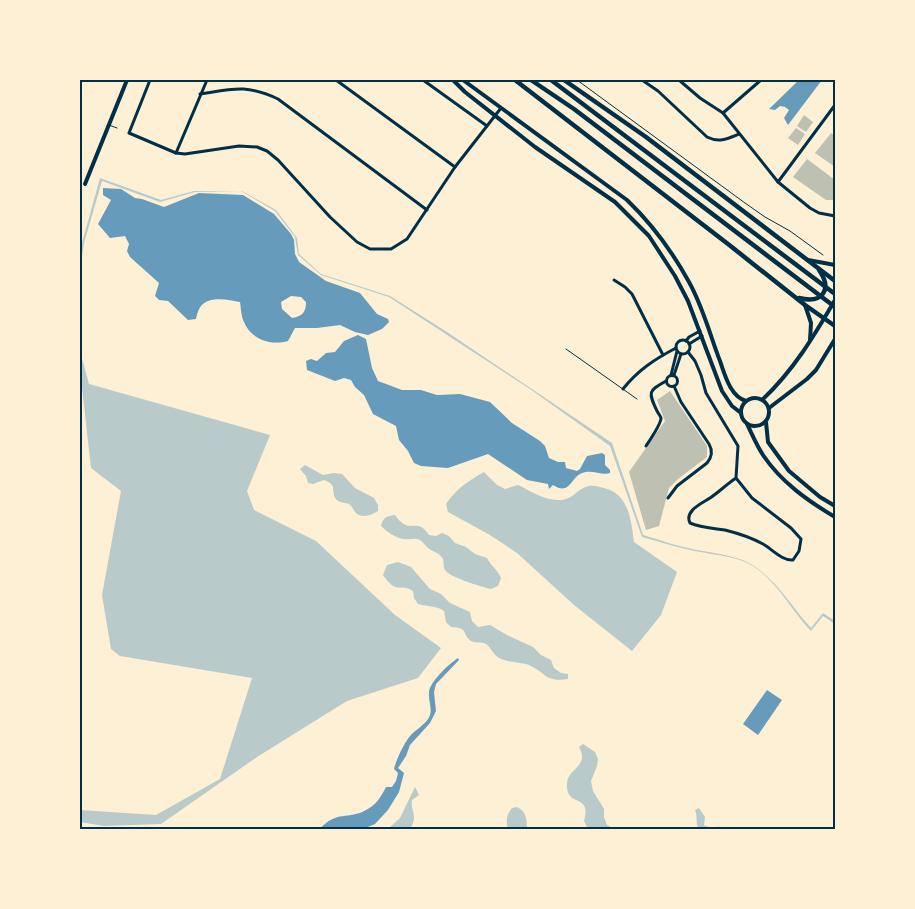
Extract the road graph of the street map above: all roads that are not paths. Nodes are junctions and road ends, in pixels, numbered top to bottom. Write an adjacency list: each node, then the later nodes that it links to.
1 (127, 80): 20 (street)
2 (150, 80): 24 (street)
3 (207, 80): 15 (street)
4 (336, 80): 25 (street)
5 (424, 80): 21 (street)
6 (453, 80): 19 (street)
7 (463, 80): 17 (street)
8 (515, 80): 38 (main road)
9 (531, 80): 41 (main road)
10 (551, 80): 37 (main road)
11 (564, 80): 32 (main road)
12 (642, 80): 23 (street)
13 (679, 80): 18 (street)
14 (761, 80): 18 (street)
15 (200, 94): 24 (street); 28 (street)
16 (835, 105): 26 (street)
17 (501, 108): 19 (street); 30 (street)
18 (723, 113): 23 (street)
19 (495, 115): 21 (street); 31 (street)
20 (108, 125): 22 (lane); 27 (street)
21 (487, 126): 25 (street)
22 (117, 128)
23 (739, 134): 26 (street)
24 (176, 153): 28 (street)
25 (456, 167): 28 (street)
26 (778, 182): 29 (street)
27 (85, 184)
28 (427, 210)
29 (835, 216)
30 (666, 245): 31 (street); 60 (street)
31 (661, 252): 44 (street)
32 (806, 259): 33 (street); 34 (main road)
33 (835, 265)
34 (817, 267): 36 (main road); 38 (main road)
35 (614, 280): 53 (street)
36 (835, 281)
37 (835, 294)
38 (796, 298): 40 (main road)
39 (835, 300): 42 (street)
40 (805, 305): 42 (main road); 47 (street)
41 (835, 307)
42 (824, 318): 43 (main road); 47 (street)
43 (835, 326)
44 (701, 334): 46 (street); 62 (street)
45 (835, 339): 50 (street)
46 (688, 342): 49 (street); 51 (street)
47 (810, 342): 59 (street)
48 (566, 349): 57 (lane)
49 (677, 349): 52 (street); 53 (street); 54 (street)
50 (832, 349): 61 (street)
51 (688, 352): 52 (street); 66 (street)
52 (681, 354): 54 (street)
53 (663, 355): 57 (street)
54 (673, 375): 55 (street); 56 (street)
55 (666, 381): 56 (street); 65 (street)
56 (674, 386): 67 (street)
57 (623, 389): 58 (lane)
58 (637, 399)
59 (763, 399): 60 (street); 61 (street)
60 (746, 401): 62 (street)
61 (769, 408): 63 (street)
62 (741, 413): 64 (street)
63 (766, 422): 64 (street); 68 (street)
64 (747, 424): 69 (street)
65 (646, 446)
66 (736, 478): 66 (street)
67 (668, 498)
68 (835, 506)
69 (835, 517)

